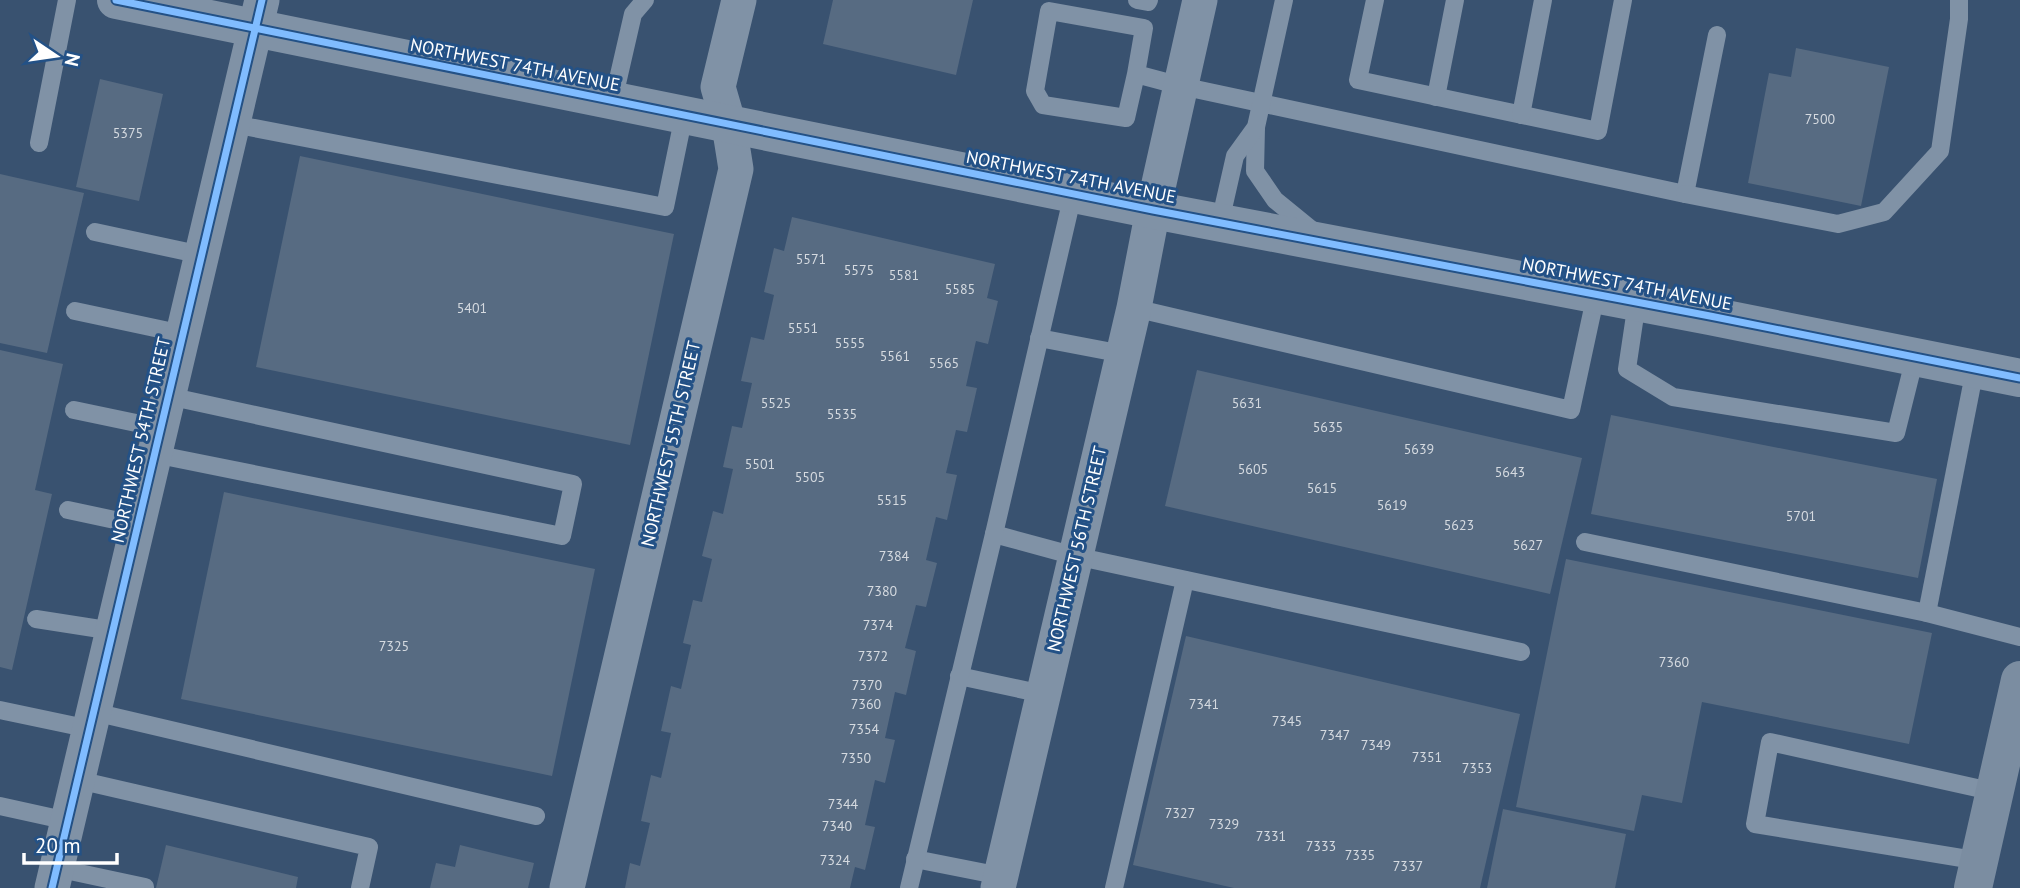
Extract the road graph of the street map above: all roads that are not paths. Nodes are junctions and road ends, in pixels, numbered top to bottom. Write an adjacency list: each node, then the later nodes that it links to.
1 (67, 0): 26 (lane)
2 (116, 0): 14 (street, NORTHWEST 74TH AVENUE)
3 (645, 0): 19 (lane)
4 (739, 0): 24 (street, NORTHWEST 55TH STREET)
5 (1137, 0): 6 (lane)
6 (1149, 0)
7 (1200, 0): 17 (street, NORTHWEST 56TH STREET)
8 (1284, 0): 20 (lane)
9 (1375, 0): 18 (lane)
10 (1455, 0): 18 (lane)
11 (1543, 0): 22 (lane)
12 (1623, 0): 22 (lane)
13 (1959, 0): 28 (lane)
14 (259, 14): 19 (street, NORTHWEST 74TH AVENUE); 23 (street, NORTHWEST 54TH STREET)
15 (1717, 35): 28 (lane)
16 (1136, 74): 16 (lane); 17 (lane)
17 (1181, 86): 20 (lane); 29 (street, NORTHWEST 56TH STREET)
18 (1436, 97): 22 (lane)
19 (613, 101): 21 (street, NORTHWEST 74TH AVENUE)
20 (1261, 103): 25 (lane); 28 (lane)
21 (684, 115): 23 (lane); 24 (street, NORTHWEST 74TH AVENUE)
22 (1521, 115)
23 (233, 124): 33 (street, NORTHWEST 54TH STREET)
24 (729, 125): 27 (street, NORTHWEST 74TH AVENUE); 73 (street, NORTHWEST 55TH STREET)
25 (1256, 127): 30 (lane); 32 (lane)
26 (39, 143)
27 (1073, 194): 29 (street, NORTHWEST 74TH AVENUE); 39 (lane)
28 (1685, 194)
29 (1153, 210): 30 (street, NORTHWEST 74TH AVENUE); 36 (street, NORTHWEST 56TH STREET)
30 (1220, 222): 32 (street, NORTHWEST 74TH AVENUE)
31 (94, 232): 33 (lane)
32 (1326, 243): 34 (street, NORTHWEST 74TH AVENUE)
33 (202, 255): 38 (street, NORTHWEST 54TH STREET)
34 (1596, 294): 35 (street, NORTHWEST 74TH AVENUE); 36 (lane)
35 (1637, 302): 41 (street, NORTHWEST 74TH AVENUE); 41 (lane)
36 (1134, 308): 40 (street, NORTHWEST 56TH STREET)
37 (75, 311): 38 (lane)
38 (183, 334): 45 (street, NORTHWEST 54TH STREET)
39 (1039, 338): 40 (lane); 48 (lane)
40 (1123, 354): 50 (street, NORTHWEST 56TH STREET)
41 (1915, 357): 42 (street, NORTHWEST 74TH AVENUE)
42 (1975, 369): 43 (street, NORTHWEST 74TH AVENUE); 52 (lane)
43 (2020, 378)
44 (74, 410): 45 (lane)
45 (161, 426): 45 (lane); 47 (street, NORTHWEST 54TH STREET)
46 (68, 510): 47 (lane)
47 (138, 525): 54 (street, NORTHWEST 54TH STREET)
48 (994, 534): 50 (lane); 57 (lane)
49 (1585, 542): 52 (lane)
50 (1075, 556): 51 (lane); 59 (street, NORTHWEST 56TH STREET)
51 (1185, 580): 56 (lane); 75 (lane)
52 (1927, 613): 55 (lane)
53 (36, 619): 54 (lane)
54 (113, 631): 61 (street, NORTHWEST 54TH STREET)
55 (2020, 637)
56 (1521, 652)
57 (959, 676): 59 (lane); 67 (lane)
58 (2020, 680): 63 (main road)
59 (1043, 694): 70 (street, NORTHWEST 56TH STREET)
60 (0, 710): 61 (lane)
61 (92, 720): 62 (street, NORTHWEST 54TH STREET); 65 (lane)
62 (78, 780): 66 (street, NORTHWEST 54TH STREET); 72 (lane)
63 (1994, 792): 68 (main road); 68 (lane)
64 (0, 806): 66 (lane)
65 (536, 816)
66 (68, 821): 69 (street, NORTHWEST 54TH STREET)
67 (915, 859): 70 (lane); 74 (lane)
68 (1977, 874)
69 (54, 878): 71 (lane)
70 (999, 882)
71 (145, 887)
72 (360, 888)
73 (567, 888)
74 (909, 888)
75 (1114, 888)

